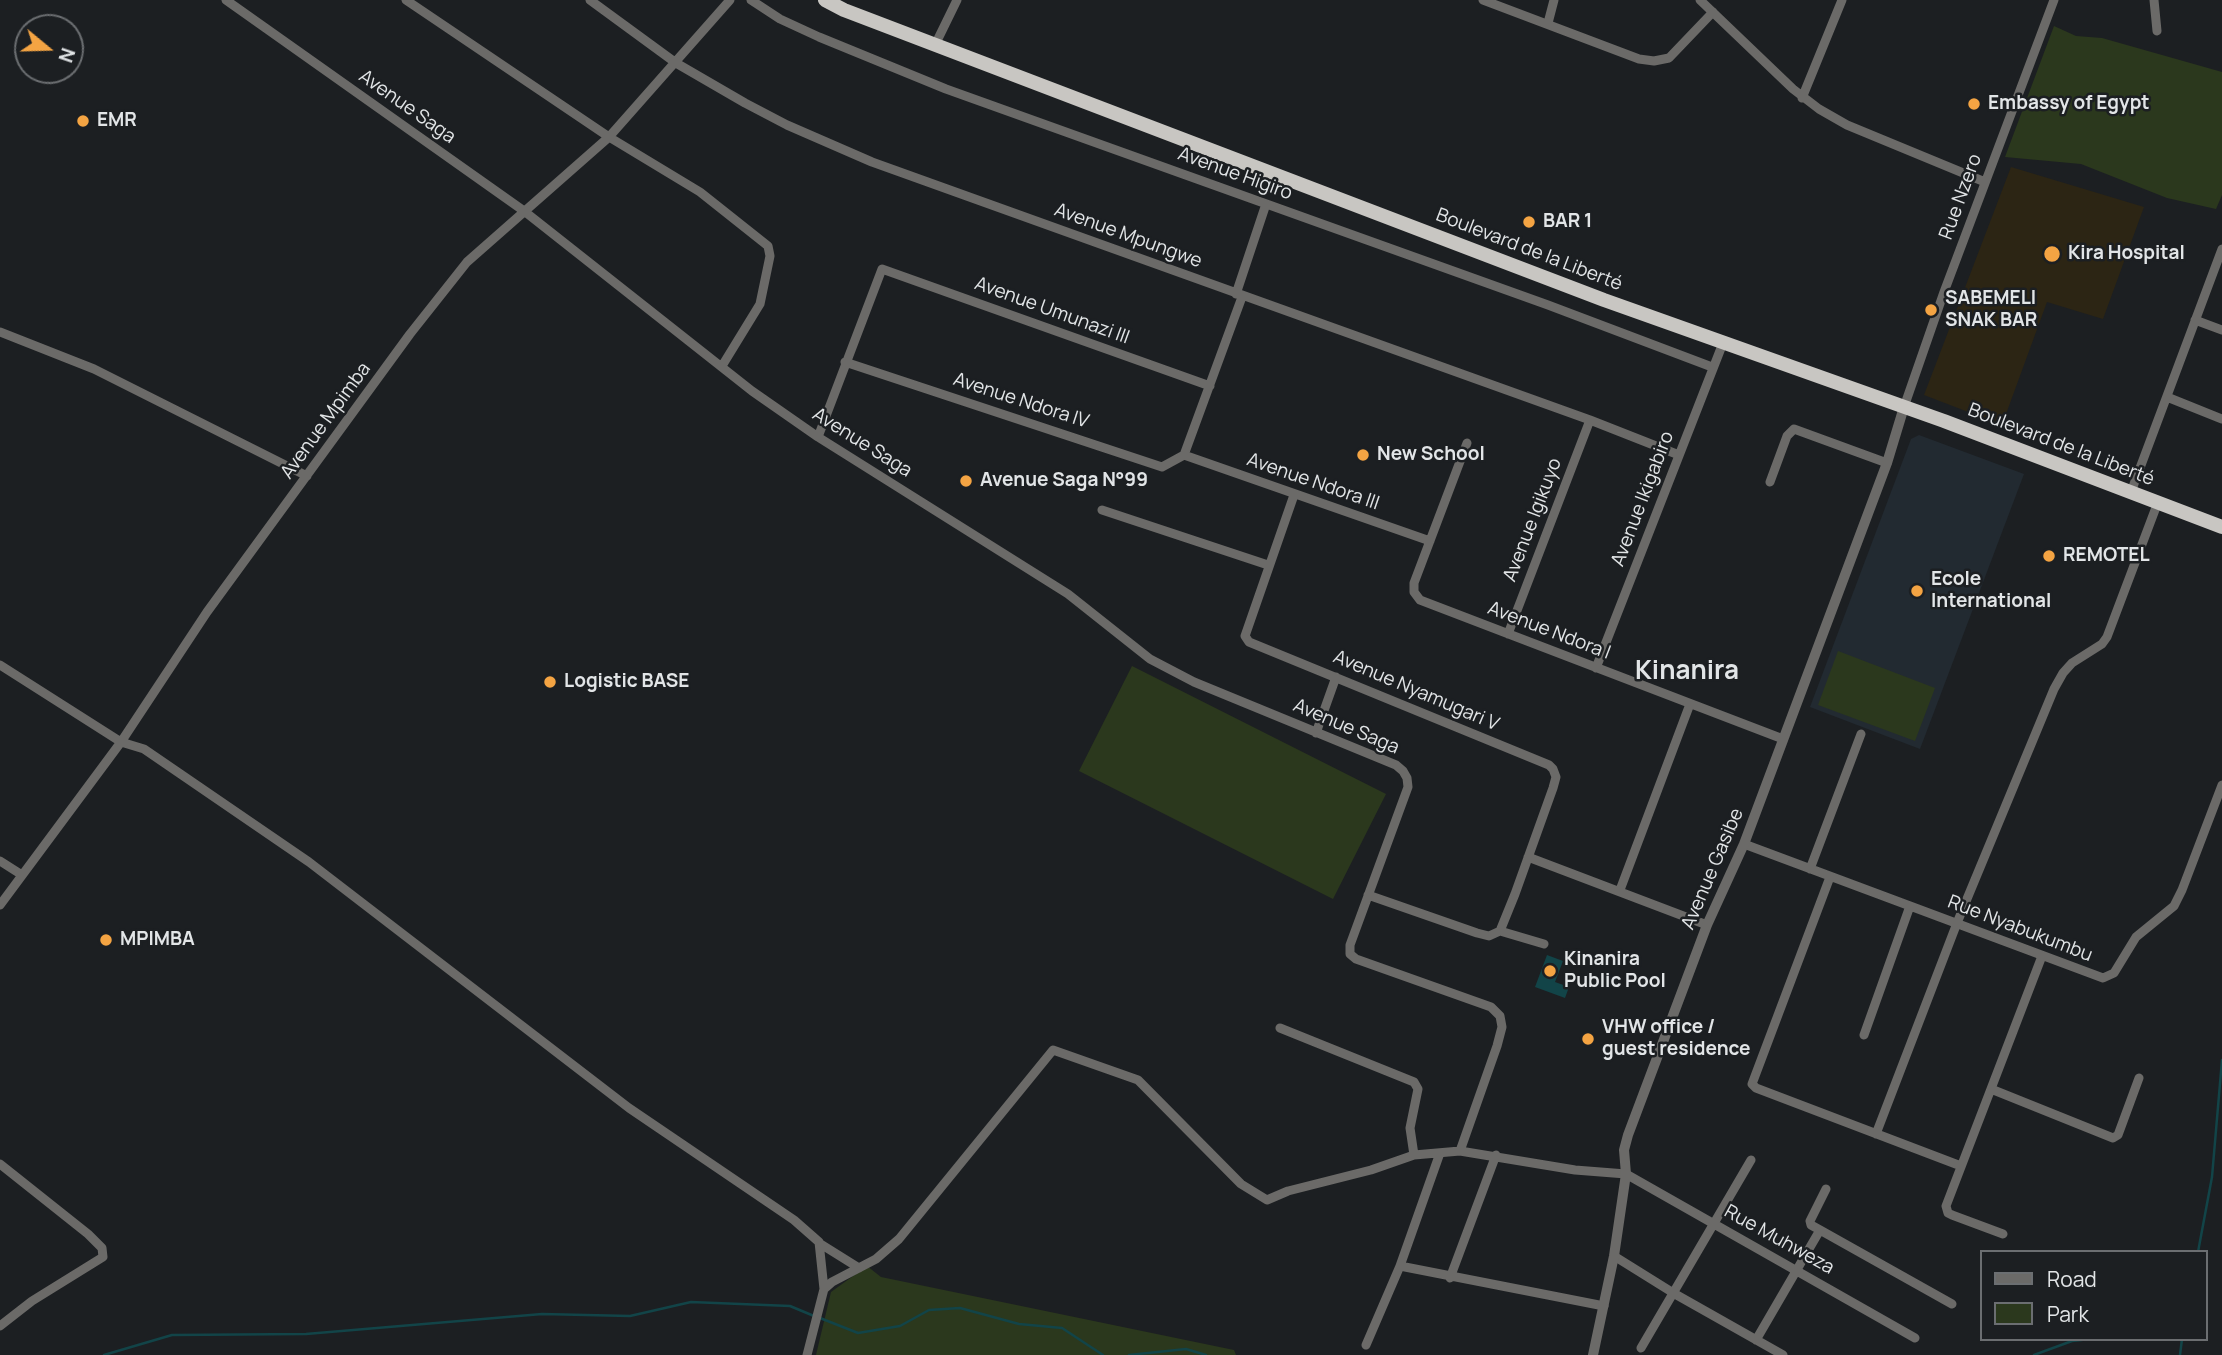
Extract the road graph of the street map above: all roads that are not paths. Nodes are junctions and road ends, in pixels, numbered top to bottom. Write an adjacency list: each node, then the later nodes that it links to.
1 (226, 0): 23 (street, Avenue Saga)
2 (406, 0): 20 (street)
3 (590, 0): 18 (street, Avenue Mpungwe)
4 (730, 0): 18 (street, Avenue Mpimba)
5 (751, 0): 22 (street, Avenue Higiro)
6 (825, 0): 17 (highway, Boulevard de la Liberté)
7 (957, 0): 17 (street)
8 (1483, 0): 15 (street)
9 (1554, 0): 15 (street)
10 (1700, 0): 14 (street)
11 (1842, 0): 19 (street)
12 (2054, 0): 21 (street, Rue Nzero)
13 (2154, 0): 16 (street)
14 (1713, 12): 15 (street); 19 (street)
15 (1548, 23)
16 (2157, 32)
17 (935, 45): 29 (highway, Boulevard de la Liberté)
18 (676, 62): 20 (street, Avenue Mpimba); 25 (street, Avenue Mpungwe)
19 (1802, 98): 21 (street)
20 (609, 137): 23 (street, Avenue Mpimba); 31 (street)
21 (1985, 182): 35 (street, Rue Nzero)
22 (1266, 204): 25 (street); 32 (street, Avenue Higiro)
23 (524, 211): 31 (street, Avenue Saga); 43 (street, Avenue Mpimba)
24 (2222, 250): 26 (street)
25 (1239, 295): 33 (street); 37 (street, Avenue Mpungwe)
26 (2195, 320): 27 (street); 34 (street)
27 (2222, 330)
28 (0, 332): 43 (street)
29 (1723, 343): 32 (street, Avenue Ikigabiro); 35 (highway, Boulevard de la Liberté)
30 (845, 362): 33 (street, Avenue Umunazi III); 38 (street); 41 (street, Avenue Ndora IV)
31 (722, 366): 38 (street, Avenue Saga)
32 (1712, 367): 40 (street, Avenue Ikigabiro)
33 (1210, 386): 41 (street)
34 (2167, 397): 36 (street); 45 (street)
35 (1905, 407): 42 (street, Avenue Gasibe); 45 (highway, Boulevard de la Liberté)
36 (2222, 419)
37 (1590, 420): 40 (street, Avenue Mpungwe); 52 (street, Avenue Igikuyo)
38 (818, 437): 57 (street, Avenue Saga)
39 (1467, 443): 50 (street)
40 (1679, 454): 54 (street, Avenue Ikigabiro)
41 (1184, 455): 46 (street, Avenue Ndora III)
42 (1887, 463): 44 (street); 59 (street, Avenue Gasibe)
43 (307, 476): 60 (street, Avenue Mpimba)
44 (1770, 482)
45 (2131, 492): 47 (highway, Boulevard de la Liberté)
46 (1294, 495): 50 (street, Avenue Ndora III); 51 (street, Avenue Nyamugari V)
47 (2158, 502): 49 (highway, Boulevard de la Liberté); 72 (street)
48 (1102, 510): 51 (street)
49 (2222, 527)
50 (1430, 541): 52 (street, Avenue Ndora I)
51 (1269, 565): 55 (street, Avenue Nyamugari V)
52 (1508, 634): 54 (street, Avenue Ndora I)
53 (0, 665): 60 (street)
54 (1596, 668): 56 (street, Avenue Ndora I)
55 (1336, 677): 57 (street); 63 (street, Avenue Nyamugari V)
56 (1689, 704): 59 (street, Avenue Ndora I); 68 (street)
57 (1316, 733): 69 (street, Avenue Saga)
58 (1861, 734): 65 (street)
59 (1783, 739): 62 (street, Avenue Gasibe)
60 (121, 742): 66 (street, Avenue Mpimba); 94 (street)
61 (2222, 785): 76 (street, Rue Nyabukumbu)
62 (1744, 844): 65 (street, Rue Nyabukumbu); 73 (street, Avenue Gasibe)
63 (1528, 857): 68 (street); 74 (street, Avenue Nyamugari V)
64 (0, 861): 66 (street)
65 (1810, 869): 67 (street, Rue Nyabukumbu)
66 (22, 875): 70 (street, Avenue Mpimba)
67 (1830, 877): 71 (street, Rue Nyabukumbu); 81 (street)
68 (1620, 890): 73 (street)
69 (1367, 898): 74 (street); 82 (street)
70 (0, 905)
71 (1910, 906): 72 (street, Rue Nyabukumbu); 78 (street)
72 (1957, 923): 76 (street, Rue Nyabukumbu); 81 (street)
73 (1707, 925): 89 (street, Avenue Gasibe)
74 (1500, 931): 75 (street)
75 (1544, 944)
76 (2042, 956): 80 (street)
77 (1280, 1028): 84 (street)
78 (1864, 1035)
79 (2139, 1078): 80 (street)
80 (1991, 1089): 88 (street)
81 (1876, 1134): 88 (street)
82 (1460, 1151): 83 (street); 85 (street)
83 (1440, 1153): 84 (street); 96 (street)
84 (1414, 1155): 97 (street)
85 (1496, 1155): 89 (street); 99 (street)
86 (1751, 1160): 91 (street)
87 (0, 1164): 104 (street)
88 (1961, 1166): 93 (street)
89 (1626, 1174): 91 (street, Rue Muhweza); 95 (street, Avenue Gasibe)
90 (1826, 1189): 92 (street)
91 (1714, 1223): 98 (street, Rue Muhweza); 101 (street)
92 (1820, 1230): 98 (street); 102 (street)
93 (2003, 1234)
94 (819, 1242): 97 (street); 100 (street)
95 (1614, 1256): 101 (street); 103 (street, Avenue Gasibe)
96 (1400, 1266): 99 (street); 107 (street)
97 (859, 1268): 100 (street)
98 (1797, 1270): 105 (street, Rue Muhweza); 106 (street)
99 (1450, 1278): 103 (street)
100 (824, 1289): 109 (street)
101 (1675, 1294): 106 (street); 108 (street)
102 (1952, 1304)
103 (1604, 1306): 110 (street, Avenue Gasibe)
104 (0, 1326)
105 (1915, 1338)
106 (1756, 1340): 111 (street)
107 (1366, 1345)
108 (1641, 1348)
109 (807, 1355)
110 (1593, 1355)
111 (1783, 1355)

